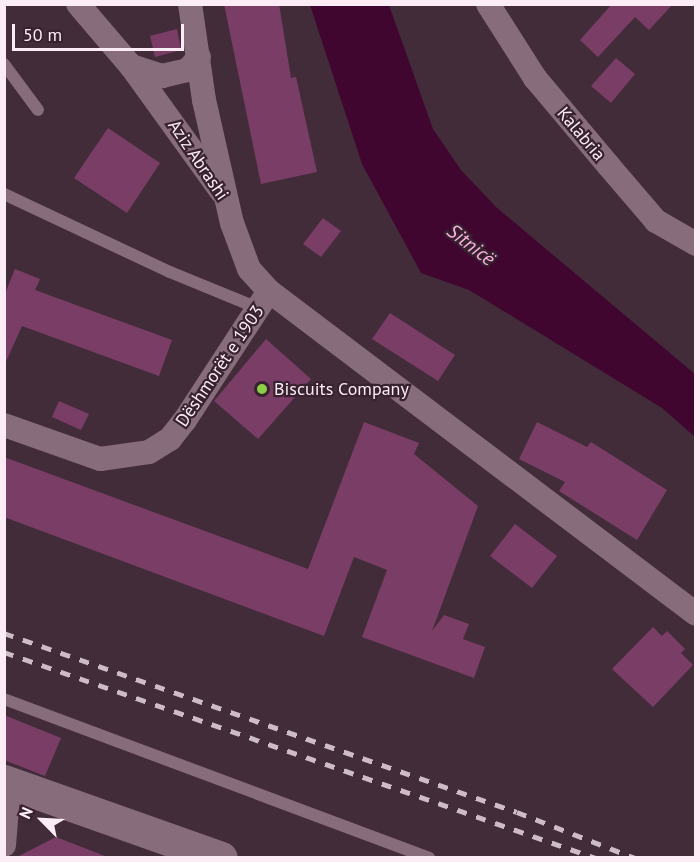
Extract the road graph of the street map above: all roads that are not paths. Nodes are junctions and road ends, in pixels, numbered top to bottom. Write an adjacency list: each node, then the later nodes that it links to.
1 (78, 4): 6 (street, Aziz Abrashi)
2 (190, 4): 4 (street)
3 (488, 4): 10 (street, Kalabria)
4 (199, 57): 6 (street); 9 (street)
5 (4, 64): 7 (lane)
6 (131, 66): 9 (street, Aziz Abrashi)
7 (38, 110)
8 (4, 194): 11 (lane)
9 (228, 201): 11 (street, Aziz Abrashi)
10 (696, 244)
11 (266, 297): 12 (street, Dëshmorët e 1903); 13 (street, Dëshmorët e 1903)
12 (4, 425)
13 (696, 614)
14 (4, 699): 17 (lane)
15 (7, 782): 16 (street); 18 (main road)
16 (4, 845)
17 (411, 855): 19 (lane)
18 (221, 858)
19 (429, 858)

